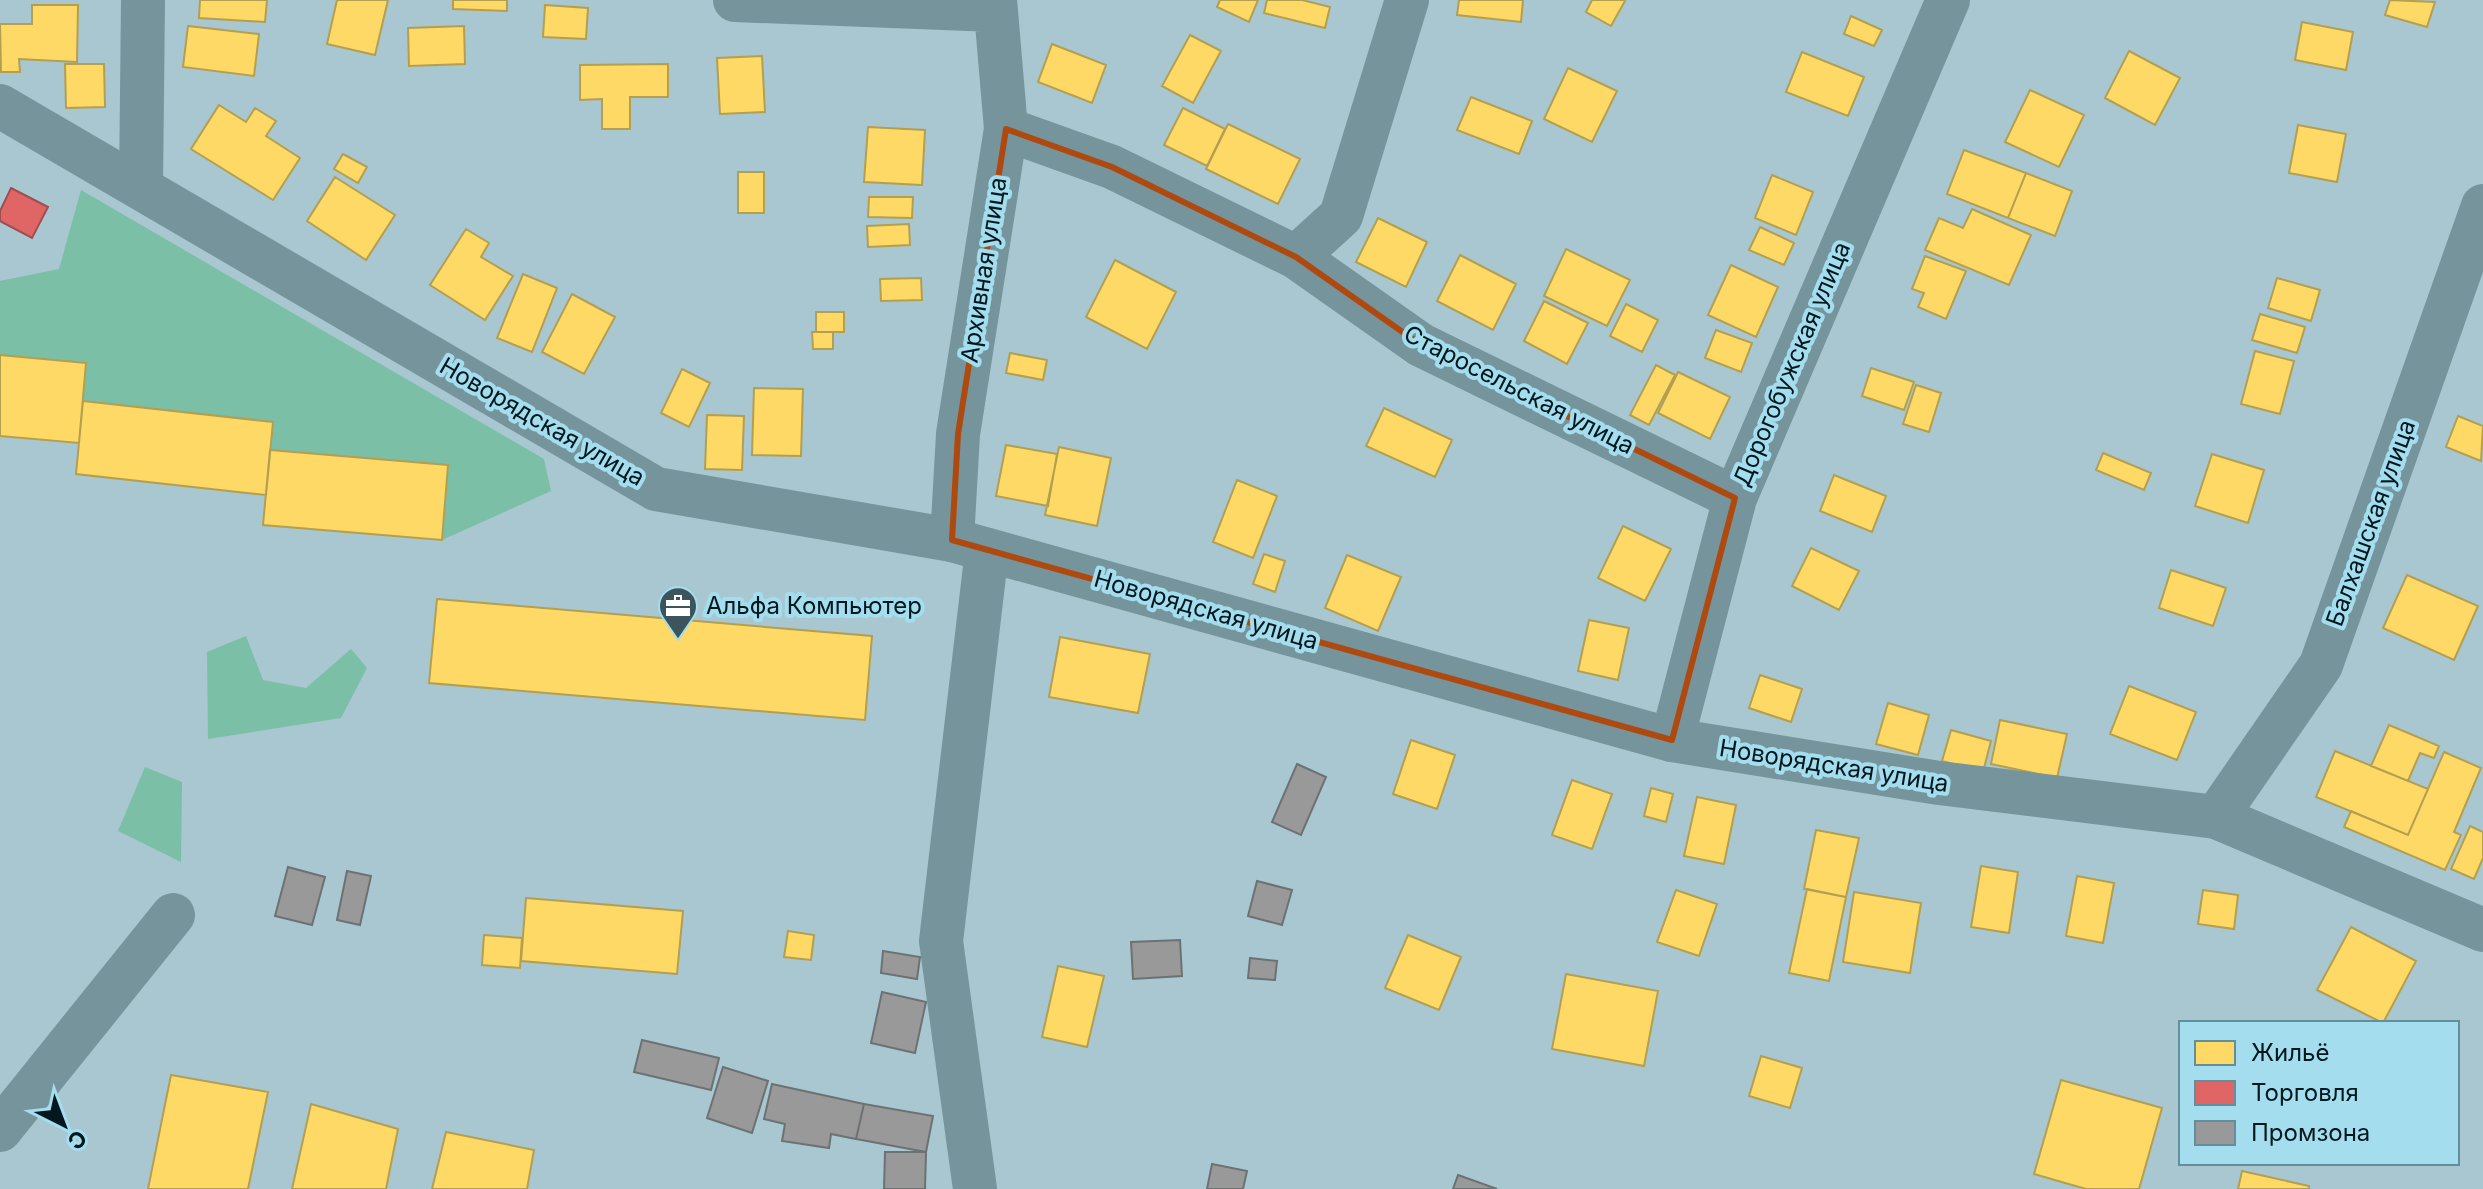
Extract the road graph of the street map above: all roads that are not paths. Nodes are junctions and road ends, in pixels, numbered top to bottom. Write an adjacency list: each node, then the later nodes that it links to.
1 (143, 0): 8 (street)
2 (735, 0): 5 (street)
3 (1407, 0): 10 (street)
4 (1948, 0): 11 (street, Дорогобужская улица)
5 (995, 5): 7 (street, Архивная улица)
6 (0, 106): 8 (street, Новорядская улица)
7 (1006, 129): 10 (street, Старосельская улица); 12 (street, Архивная улица)
8 (141, 187): 12 (street, Новорядская улица)
9 (2483, 206): 14 (street, Балхашская улица)
10 (1296, 257): 11 (street, Старосельская улица)
11 (1735, 498): 13 (street, Дорогобужская улица)
12 (970, 545): 13 (street, Новорядская улица); 18 (street, Архивная улица)
13 (1672, 740): 14 (street, Новорядская улица)
14 (2216, 817): 16 (street, Новорядская улица)
15 (173, 915): 17 (street)
16 (2483, 930)
17 (0, 1130)
18 (975, 1189)

